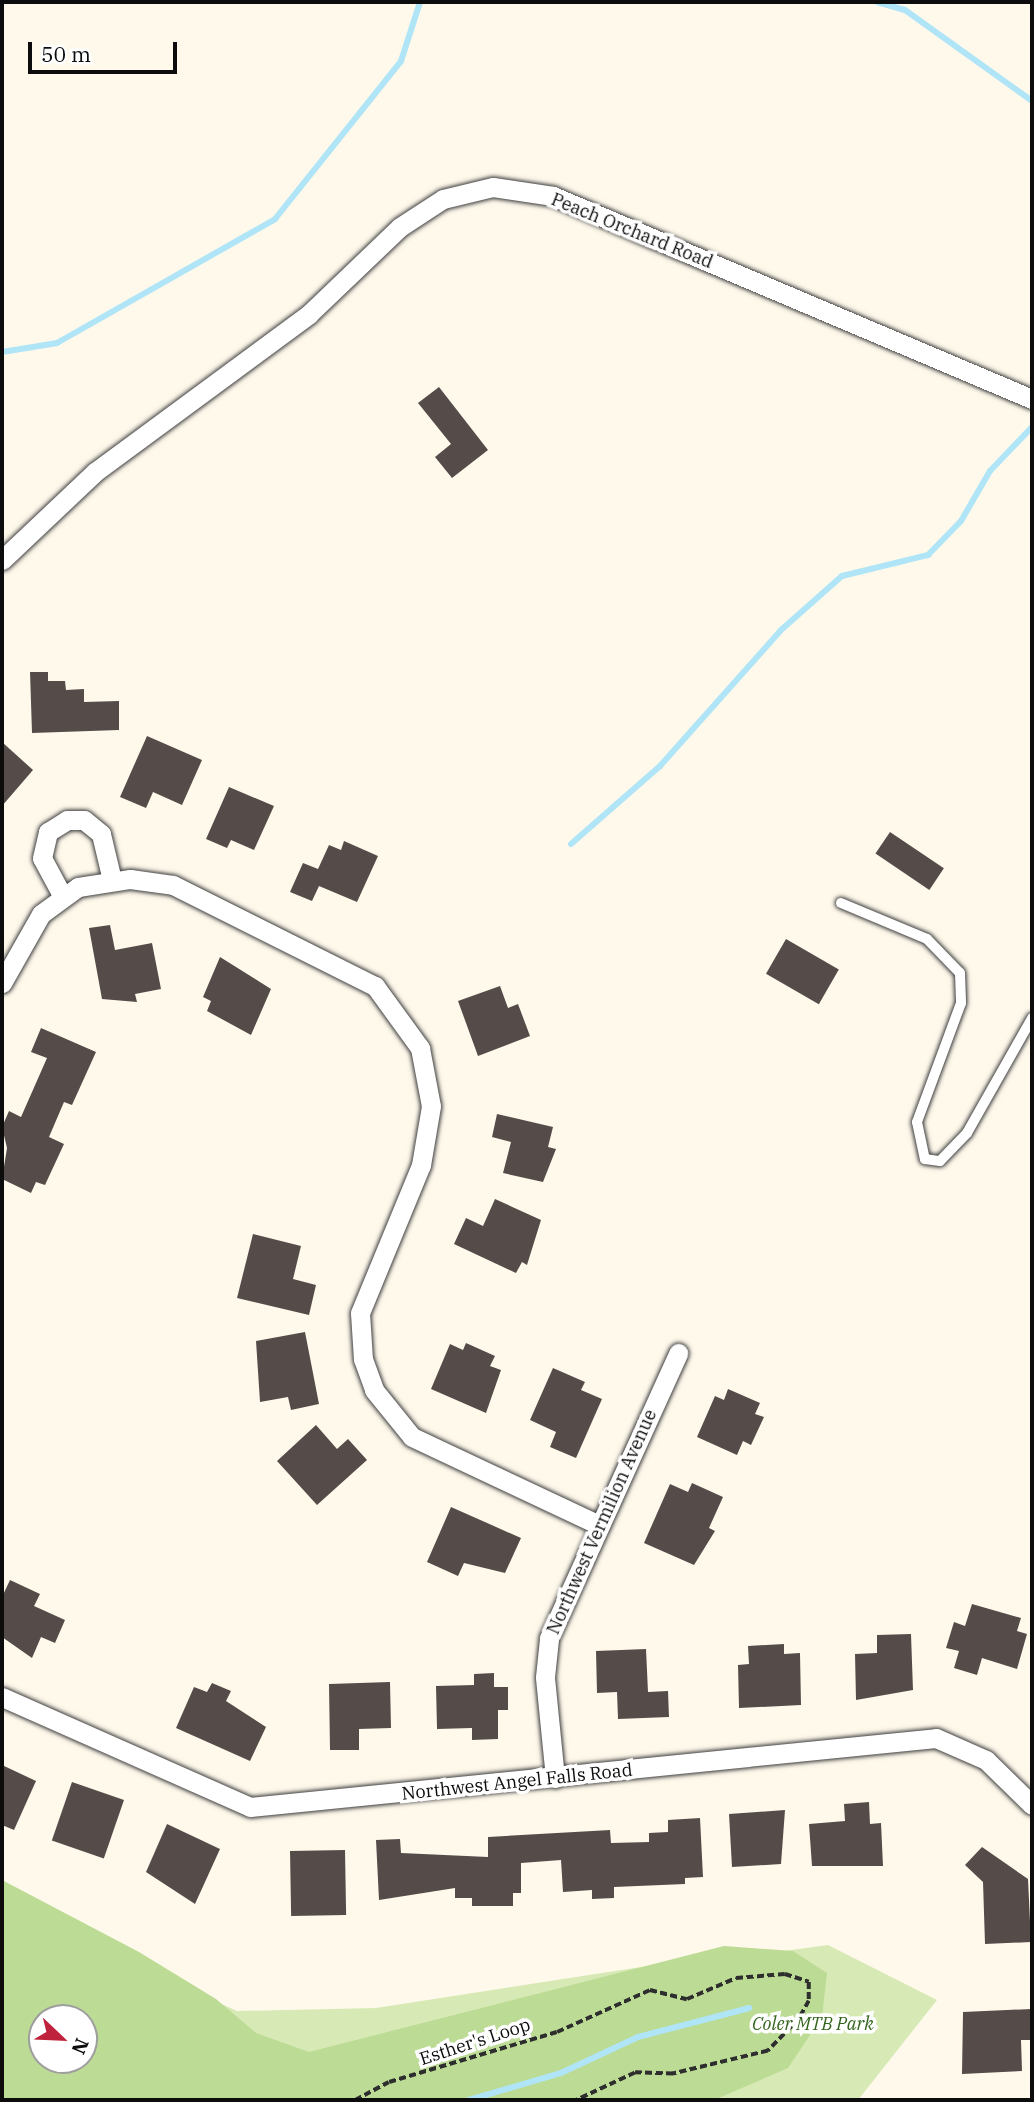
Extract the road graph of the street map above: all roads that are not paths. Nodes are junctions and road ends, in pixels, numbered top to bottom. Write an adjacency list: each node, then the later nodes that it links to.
1 (1032, 399): 2 (street, Peach Orchard Road)
2 (2, 560)
3 (112, 880): 4 (street); 4 (street); 9 (street)
4 (63, 897): 6 (street)
5 (841, 903): 7 (lane)
6 (2, 983)
7 (1032, 1018)
8 (678, 1353): 9 (street, Northwest Vermilion Avenue)
9 (599, 1525): 11 (street, Northwest Vermilion Avenue)
10 (2, 1697): 11 (street, Northwest Angel Falls Road)
11 (555, 1778): 12 (street, Northwest Angel Falls Road)
12 (1032, 1805)

